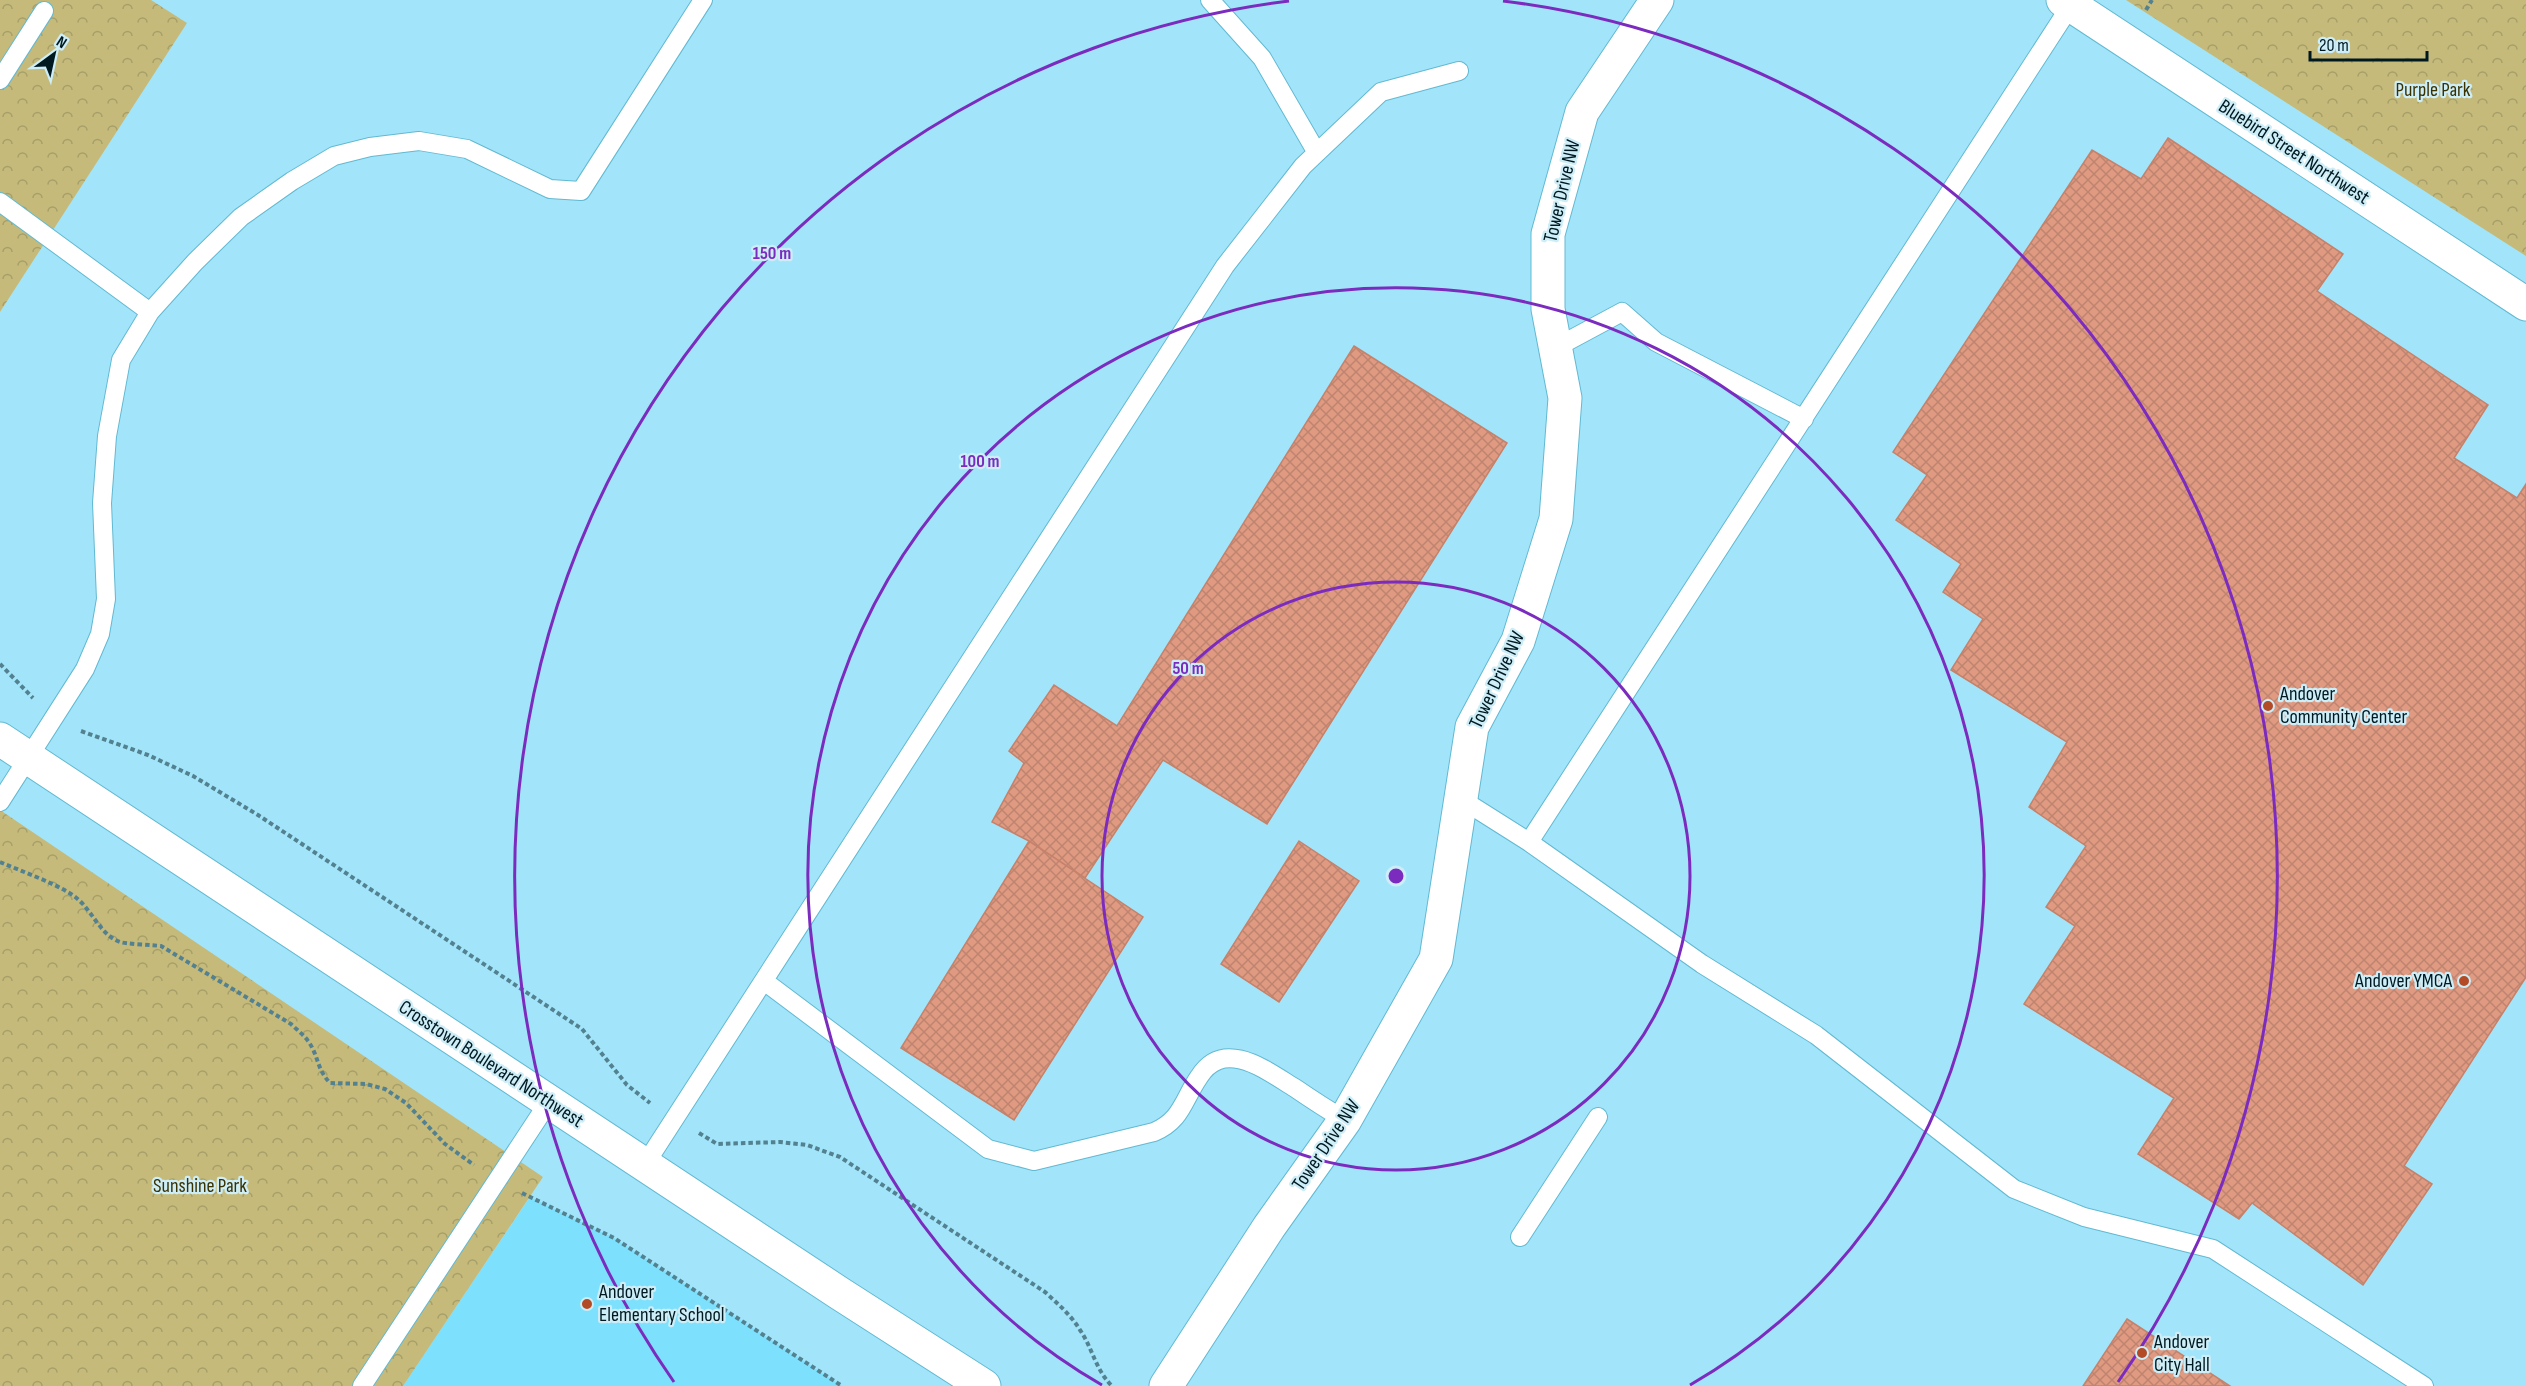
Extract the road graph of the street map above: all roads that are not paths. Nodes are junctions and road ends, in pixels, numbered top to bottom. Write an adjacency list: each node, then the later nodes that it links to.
1 (704, 0): 11 (lane)
2 (1210, 0): 8 (lane)
3 (1658, 0): 12 (street, Tower Drive NW)
4 (2067, 3): 10 (street, Bluebird Street Northwest); 13 (lane)
5 (44, 11): 7 (lane)
6 (1459, 71): 8 (lane)
7 (0, 80)
8 (1317, 153): 19 (lane)
9 (0, 202): 11 (lane)
10 (2526, 304)
11 (150, 312): 15 (lane)
12 (1556, 348): 13 (lane); 16 (street, Tower Drive NW)
13 (1804, 419): 18 (lane)
14 (0, 739): 15 (street, Crosstown Boulevard Northwest)
15 (27, 757): 17 (lane); 20 (street, Crosstown Boulevard Northwest)
16 (1461, 799): 18 (lane); 22 (street, Tower Drive NW)
17 (0, 802)
18 (1529, 842): 28 (lane)
19 (764, 981): 22 (lane); 23 (lane)
20 (548, 1102): 23 (street, Crosstown Boulevard Northwest); 25 (lane)
21 (1598, 1117): 24 (lane)
22 (1345, 1120): 27 (street, Tower Drive NW)
23 (644, 1166): 26 (street, Crosstown Boulevard Northwest)
24 (1520, 1237)
25 (362, 1386)
26 (984, 1386)
27 (1166, 1386)
28 (2424, 1386)

